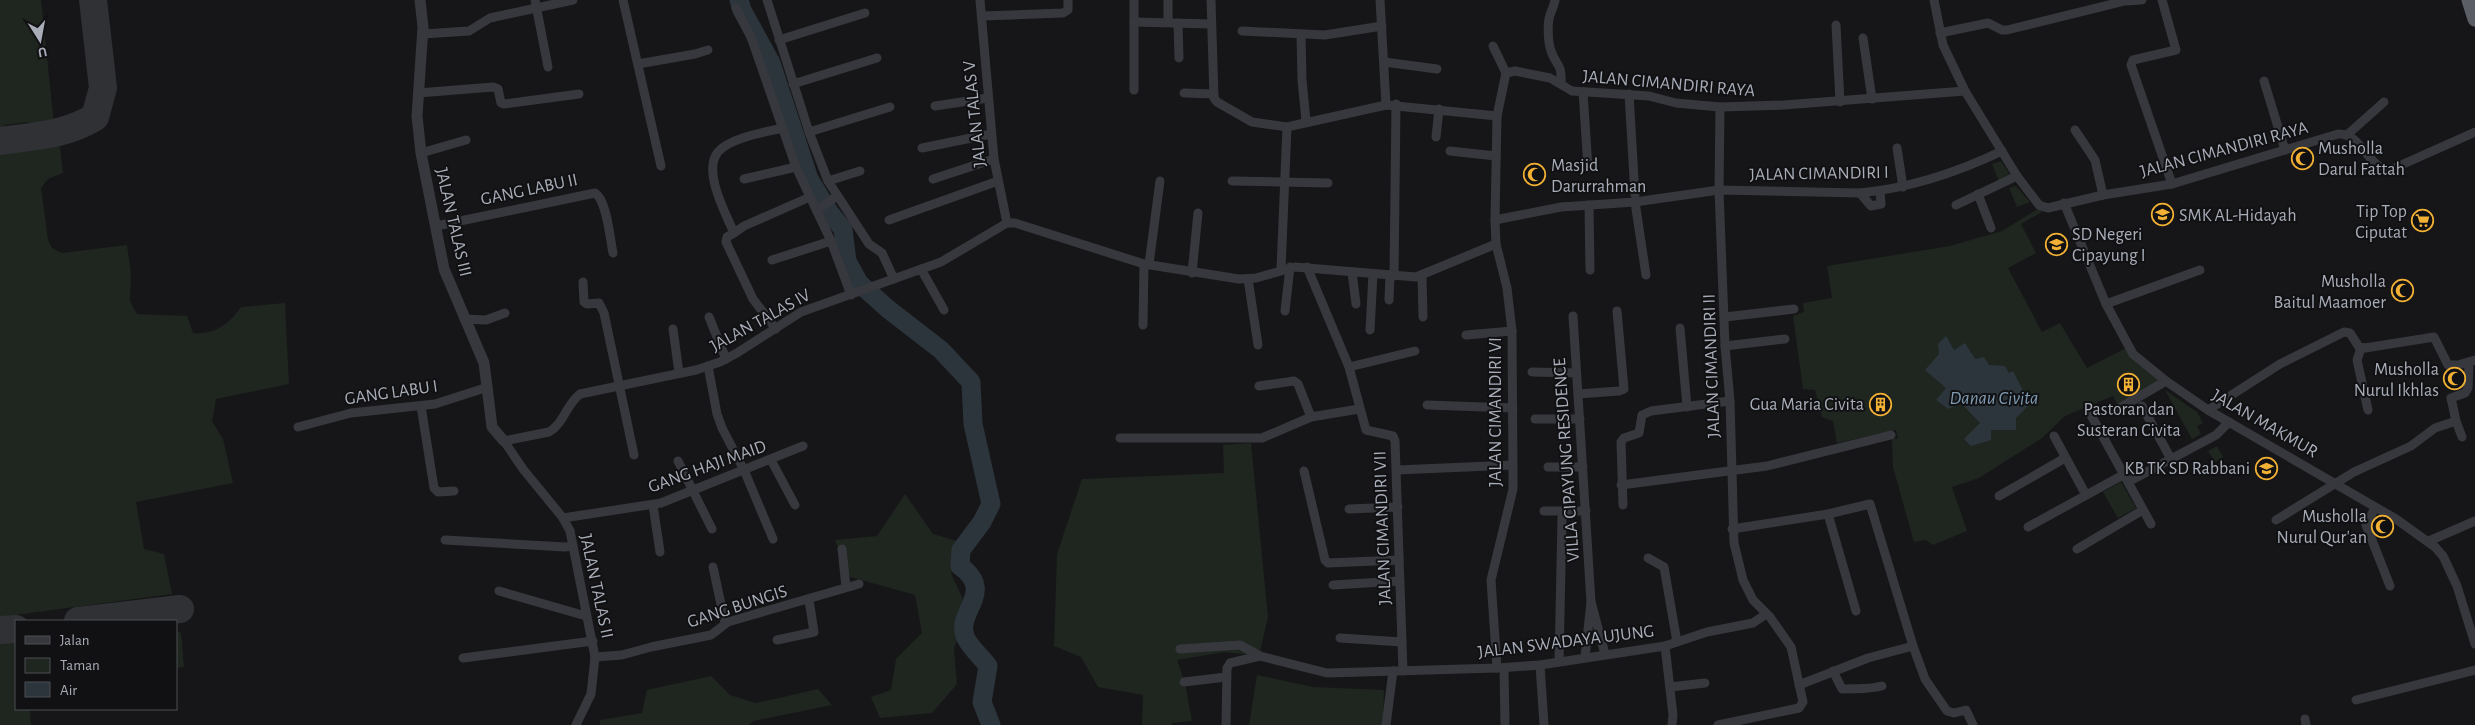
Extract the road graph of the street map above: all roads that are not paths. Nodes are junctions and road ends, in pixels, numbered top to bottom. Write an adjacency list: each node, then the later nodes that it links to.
1 (420, 0): 30 (street, JALAN TALAS III)
2 (572, 0): 17 (street)
3 (623, 0): 39 (street)
4 (767, 0): 33 (street)
5 (980, 0): 20 (street, JALAN TALAS V)
6 (1068, 0): 20 (street)
7 (1134, 0): 22 (street)
8 (1168, 0): 23 (street)
9 (1211, 0): 25 (street)
10 (1380, 0): 27 (street)
11 (1555, 0): 45 (street)
12 (1934, 0): 29 (street)
13 (2142, 0): 16 (street)
14 (2162, 0): 96 (street)
15 (2468, 0): 21 (highway)
16 (2125, 1): 29 (street)
17 (536, 4): 30 (street); 40 (street)
18 (736, 8): 67 (street)
19 (865, 13): 33 (street)
20 (982, 16): 54 (street, JALAN TALAS V)
21 (2475, 19)
22 (1134, 22): 23 (street); 46 (street)
23 (1168, 22): 24 (street)
24 (1178, 23): 25 (street); 37 (street)
25 (1211, 24): 52 (street)
26 (1836, 25): 56 (street)
27 (1382, 26): 31 (street); 38 (street)
28 (1242, 31): 31 (street)
29 (1940, 33): 47 (street)
30 (423, 34): 49 (street, JALAN TALAS III)
31 (1301, 34): 65 (street)
32 (1864, 38): 55 (street)
33 (779, 40): 44 (street)
34 (1493, 46): 42 (street)
35 (708, 50): 39 (street)
36 (877, 58): 44 (street)
37 (1178, 58)
38 (1384, 62): 41 (street); 59 (street)
39 (638, 64): 83 (street)
40 (548, 67)
41 (1437, 69)
42 (1506, 73): 45 (street, JALAN CIMANDIRI RAYA); 64 (street)
43 (2264, 81): 77 (street)
44 (793, 84): 69 (street)
45 (1561, 84): 48 (street, JALAN CIMANDIRI RAYA)
46 (1134, 90)
47 (1965, 91): 55 (street, JALAN CIMANDIRI RAYA); 79 (street, JALAN CIMANDIRI RAYA)
48 (1583, 92): 53 (street, JALAN CIMANDIRI RAYA); 85 (street)
49 (418, 93): 51 (street); 80 (street, JALAN TALAS III)
50 (1184, 93): 52 (street)
51 (579, 94)
52 (1214, 94): 66 (street)
53 (1629, 94): 62 (street, JALAN CIMANDIRI RAYA); 105 (street)
54 (988, 98): 60 (street); 71 (street, JALAN TALAS V)
55 (1872, 99): 56 (street, JALAN CIMANDIRI RAYA)
56 (1840, 102): 62 (street, JALAN CIMANDIRI RAYA)
57 (2384, 102): 72 (street)
58 (1396, 104): 59 (street); 63 (street); 130 (street)
59 (1386, 105): 65 (street)
60 (935, 106)
61 (890, 107): 69 (street)
62 (1720, 107): 98 (street, JALAN CIMANDIRI II)
63 (1439, 109): 64 (street); 73 (street)
64 (1497, 116): 81 (street)
65 (1306, 121): 66 (street)
66 (1287, 127): 94 (street)
67 (783, 128): 84 (street); 116 (street)
68 (2075, 130): 102 (street)
69 (809, 132): 90 (street)
70 (2475, 132): 72 (street)
71 (992, 134): 75 (street); 82 (street, JALAN TALAS V)
72 (2347, 135): 77 (street, JALAN CIMANDIRI RAYA)
73 (1436, 137)
74 (466, 140): 80 (street)
75 (922, 148)
76 (1897, 148): 97 (street)
77 (2285, 150): 96 (street, JALAN CIMANDIRI RAYA)
78 (1450, 151): 81 (street)
79 (2002, 151): 87 (street, JALAN CIMANDIRI RAYA); 97 (street, JALAN CIMANDIRI I)
80 (421, 153): 114 (street, JALAN TALAS III)
81 (1496, 156): 112 (street)
82 (994, 159): 89 (street); 92 (street, JALAN TALAS V)
83 (661, 166)
84 (796, 167): 88 (street); 104 (street)
85 (1588, 168)
86 (860, 171): 90 (street)
87 (2017, 176): 101 (street); 106 (street, JALAN CIMANDIRI RAYA)
88 (744, 179)
89 (933, 179)
90 (828, 181): 103 (street)
91 (1232, 181): 94 (street)
92 (998, 182): 111 (street); 113 (street, JALAN TALAS V)
93 (1160, 182): 121 (street)
94 (1283, 182): 95 (street); 123 (street)
95 (1328, 183)
96 (2172, 184): 102 (street, JALAN CIMANDIRI RAYA)
97 (1902, 187): 99 (street, JALAN CIMANDIRI I)
98 (1719, 190): 100 (street, JALAN CIMANDIRI I); 105 (street, JALAN CIMANDIRI I); 148 (street, JALAN CIMANDIRI II)
99 (1880, 191): 100 (street, JALAN CIMANDIRI I); 100 (street)
100 (1860, 193)
101 (1978, 194): 107 (street); 115 (street)
102 (2103, 195): 106 (street, JALAN CIMANDIRI RAYA)
103 (837, 196): 109 (street); 133 (street)
104 (810, 197): 109 (street); 116 (street)
105 (1635, 199): 108 (street, JALAN CIMANDIRI I); 131 (street)
106 (2064, 203): 139 (street, JALAN MAKMUR)
107 (1956, 204)
108 (1589, 205): 112 (street, JALAN CIMANDIRI I); 125 (street)
109 (821, 207): 117 (street)
110 (1198, 213): 128 (street)
111 (889, 220)
112 (1495, 220): 118 (street)
113 (1008, 223): 121 (street); 124 (street, JALAN TALAS IV)
114 (436, 226): 119 (street, GANG LABU II); 149 (street, JALAN TALAS III)
115 (1992, 228)
116 (734, 232): 152 (street)
117 (831, 241): 120 (street); 136 (street)
118 (1496, 244): 132 (street); 155 (street, JALAN CIMANDIRI VI)
119 (613, 253)
120 (772, 260)
121 (1147, 264): 128 (street); 150 (street)
122 (1306, 267): 123 (street); 127 (street); 165 (street, JALAN CIMANDIRI VII)
123 (1286, 268): 134 (street); 142 (street)
124 (921, 270): 133 (street, JALAN TALAS IV); 141 (street)
125 (1590, 270)
126 (2200, 270): 139 (street)
127 (1352, 272): 129 (street); 138 (street)
128 (1192, 273): 134 (street)
129 (1373, 274): 130 (street); 154 (street)
130 (1392, 275): 132 (street); 137 (street)
131 (1646, 275)
132 (1422, 276): 147 (street)
133 (894, 279): 136 (street, JALAN TALAS IV)
134 (1248, 279): 158 (street)
135 (583, 282): 170 (street)
136 (854, 294): 152 (street, JALAN TALAS IV)
137 (1389, 300)
138 (1356, 304)
139 (2106, 304): 169 (street, JALAN MAKMUR)
140 (1794, 309): 148 (street)
141 (944, 310)
142 (1285, 311)
143 (1617, 311): 173 (street)
144 (505, 313): 149 (street)
145 (1573, 316): 168 (street, VILLA CIPAYUNG RESIDENCE)
146 (709, 317): 162 (street)
147 (1423, 317)
148 (1725, 317): 159 (street, JALAN CIMANDIRI II)
149 (464, 319): 172 (street, JALAN TALAS III)
150 (1143, 325)
151 (1680, 328): 178 (street)
152 (776, 329): 162 (street, JALAN TALAS IV)
153 (674, 330): 167 (street)
154 (1370, 330)
155 (1512, 331): 156 (street); 179 (street, JALAN CIMANDIRI VI)
156 (1466, 335)
157 (1785, 338): 159 (street)
158 (1258, 345)
159 (1725, 346): 174 (street, JALAN CIMANDIRI II)
160 (2361, 348): 163 (street); 182 (street); 183 (street)
161 (1415, 351): 165 (street)
162 (726, 359): 164 (street, JALAN TALAS IV)
163 (2472, 361): 188 (street)
164 (708, 366): 167 (street, JALAN TALAS IV); 205 (street)
165 (1349, 367): 180 (street, JALAN CIMANDIRI VII)
166 (1532, 372): 168 (street)
167 (679, 373): 170 (street, JALAN TALAS IV)
168 (1576, 373): 173 (street, VILLA CIPAYUNG RESIDENCE)
169 (2166, 381): 181 (street); 182 (street, JALAN MAKMUR)
170 (618, 386): 195 (street, JALAN TALAS IV); 197 (street)
171 (1259, 386): 185 (street)
172 (488, 387): 176 (street, GANG LABU I); 195 (street, JALAN TALAS III)
173 (1578, 394): 187 (street, VILLA CIPAYUNG RESIDENCE)
174 (1730, 401): 178 (street); 207 (street, JALAN CIMANDIRI II)
175 (1427, 405): 179 (street)
176 (421, 406): 190 (street, GANG LABU I); 212 (street)
177 (2142, 406): 199 (street)
178 (1687, 407): 211 (street)
179 (1513, 408): 202 (street, JALAN CIMANDIRI VI)
180 (1359, 409): 185 (street); 206 (street, JALAN CIMANDIRI VII)
181 (2118, 409)
182 (2208, 410): 189 (street, JALAN MAKMUR)
183 (2368, 410)
184 (2091, 415): 209 (street)
185 (1312, 417): 194 (street)
186 (1535, 419): 187 (street)
187 (1580, 419): 204 (street, VILLA CIPAYUNG RESIDENCE)
188 (2456, 421): 193 (street); 210 (street)
189 (2229, 422): 199 (street); 210 (street, JALAN MAKMUR)
190 (298, 427)
191 (1891, 435): 207 (street)
192 (2054, 436): 198 (street)
193 (2462, 437)
194 (1120, 438)
195 (504, 441): 227 (street, JALAN TALAS II)
196 (802, 446): 200 (street, GANG HAJI MAID)
197 (634, 455)
198 (2066, 458): 214 (street); 215 (street)
199 (2171, 459): 209 (street)
200 (771, 460): 205 (street, GANG HAJI MAID); 218 (street)
201 (678, 461): 213 (street)
202 (1513, 465): 206 (street); 274 (street, JALAN CIMANDIRI VI)
203 (1548, 467): 204 (street)
204 (1583, 467): 224 (street, VILLA CIPAYUNG RESIDENCE)
205 (744, 470): 213 (street, GANG HAJI MAID); 234 (street)
206 (1397, 470): 219 (street, JALAN CIMANDIRI VII)
207 (1730, 470): 211 (street); 233 (street, JALAN CIMANDIRI II)
208 (1304, 471): 242 (street)
209 (2126, 478): 214 (street); 222 (street)
210 (2335, 483): 220 (street, JALAN MAKMUR); 228 (street)
211 (1621, 485): 216 (street)
212 (454, 491)
213 (692, 492): 217 (street, GANG HAJI MAID); 232 (street)
214 (2086, 495): 231 (street)
215 (1999, 496)
216 (1623, 504)
217 (653, 505): 227 (street, GANG HAJI MAID); 240 (street)
218 (795, 505)
219 (1398, 507): 221 (street); 242 (street, JALAN CIMANDIRI VII)
220 (2375, 508): 236 (street, JALAN MAKMUR); 247 (street)
221 (1350, 509)
222 (2143, 510): 230 (street); 239 (street)
223 (1544, 511): 224 (street)
224 (1586, 511): 251 (street, VILLA CIPAYUNG RESIDENCE)
225 (1828, 514): 233 (street); 252 (street); 265 (street)
226 (1562, 517): 272 (street)
227 (562, 518): 237 (street, JALAN TALAS II)
228 (2276, 520)
229 (2475, 521): 236 (street)
230 (2151, 524)
231 (2028, 527)
232 (712, 529)
233 (1732, 530): 253 (street, JALAN CIMANDIRI II)
234 (774, 539)
235 (445, 540): 237 (street)
236 (2429, 541): 263 (street, JALAN MAKMUR)
237 (573, 546): 254 (street, JALAN TALAS II)
238 (842, 549): 248 (street)
239 (2078, 549)
240 (660, 552)
241 (1648, 558): 262 (street)
242 (1399, 560): 244 (street, JALAN CIMANDIRI VII)
243 (714, 566): 255 (street)
244 (1400, 581): 246 (street); 261 (street, JALAN CIMANDIRI VII)
245 (859, 584): 248 (street, GANG BUNGIS)
246 (1333, 585)
247 (2390, 586)
248 (846, 587): 250 (street, GANG BUNGIS)
249 (499, 592): 254 (street)
250 (809, 600): 255 (street, GANG BUNGIS); 259 (street)
251 (1591, 602): 256 (street, VILLA CIPAYUNG RESIDENCE); 258 (street, VILLA CIPAYUNG RESIDENCE)
252 (1856, 611)
253 (1766, 614): 262 (street, JALAN SWADAYA UJUNG); 282 (street)
254 (586, 616): 260 (street, JALAN TALAS II)
255 (725, 623): 269 (street, GANG BUNGIS)
256 (1601, 637): 258 (street); 267 (street, VILLA CIPAYUNG RESIDENCE)
257 (1340, 638): 261 (street)
258 (1588, 638): 270 (street, VILLA CIPAYUNG RESIDENCE)
259 (777, 640)
260 (593, 641): 269 (street, JALAN TALAS II); 271 (street)
261 (1402, 642): 275 (street, JALAN CIMANDIRI VII)
262 (1677, 642): 264 (street, JALAN SWADAYA UJUNG)
263 (2475, 644)
264 (1665, 646): 267 (street, JALAN SWADAYA UJUNG); 284 (street)
265 (1913, 646): 278 (street); 293 (street)
266 (1180, 649): 268 (street, JALAN SWADAYA UJUNG)
267 (1605, 654): 270 (street, JALAN SWADAYA UJUNG)
268 (1260, 656): 277 (street, JALAN SWADAYA UJUNG); 279 (street)
269 (595, 657): 286 (street, JALAN TALAS II)
270 (1585, 657): 272 (street, JALAN SWADAYA UJUNG)
271 (463, 658)
272 (1559, 662): 273 (street, JALAN SWADAYA UJUNG)
273 (1540, 665): 274 (street, JALAN SWADAYA UJUNG); 290 (street)
274 (1501, 668): 275 (street, JALAN SWADAYA UJUNG); 289 (street, JALAN CIMANDIRI VI)
275 (1403, 670): 277 (street, JALAN SWADAYA UJUNG)
276 (2475, 670): 285 (street)
277 (1393, 671): 288 (street)
278 (1833, 671): 282 (street); 283 (street)
279 (1226, 677): 280 (street); 287 (street)
280 (1184, 682)
281 (1705, 683): 284 (street)
282 (1799, 685): 292 (street)
283 (1882, 686)
284 (1670, 688): 291 (street)
285 (2356, 700)
286 (576, 725)
287 (1226, 725)
288 (1386, 725)
289 (1505, 725)
290 (1544, 725)
291 (1672, 725)
292 (1718, 725)
293 (1974, 725)

